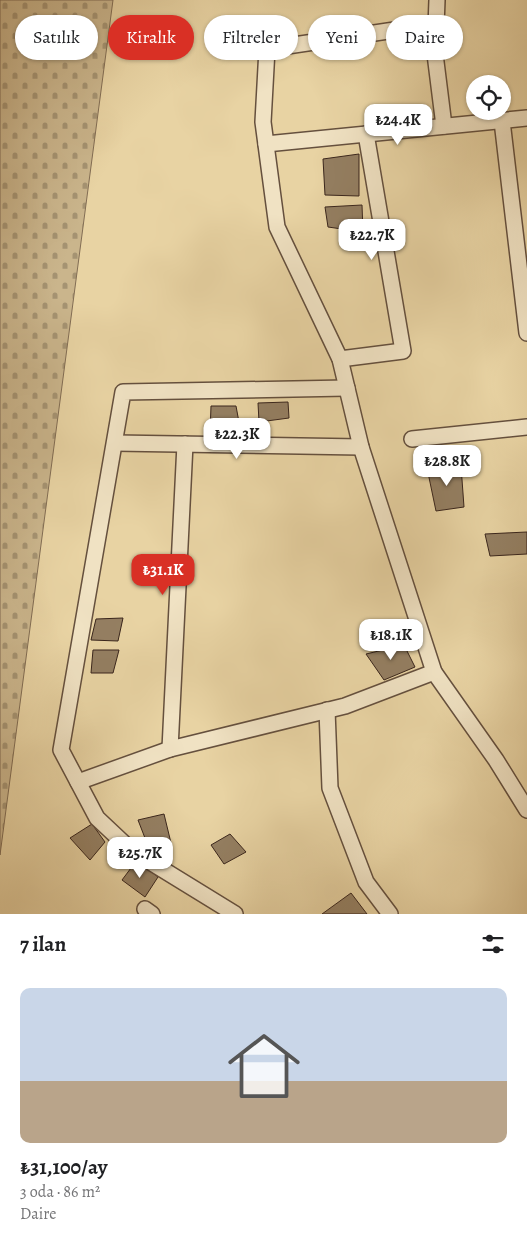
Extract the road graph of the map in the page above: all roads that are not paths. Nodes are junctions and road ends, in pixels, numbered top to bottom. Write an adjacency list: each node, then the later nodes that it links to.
1 (437, 0): 2 (street)
2 (436, 15)
3 (386, 31): 9 (street)
4 (436, 60): 7 (street)
5 (527, 118): 6 (street)
6 (502, 121): 7 (street); 10 (street)
7 (444, 126): 8 (street)
8 (366, 134): 9 (street); 11 (street)
9 (266, 144): 11 (street)
10 (526, 324)
11 (340, 359): 12 (street)
12 (347, 388): 15 (street); 17 (street)
13 (527, 427): 14 (street)
14 (412, 439)
15 (115, 443): 16 (street); 21 (street)
16 (186, 444): 17 (street); 20 (street)
17 (361, 447): 18 (street)
18 (434, 672): 19 (street); 22 (street)
19 (328, 710): 20 (street); 24 (street)
20 (170, 749): 21 (street)
21 (78, 782): 23 (street)
22 (527, 810)
23 (235, 914)
24 (390, 914)

